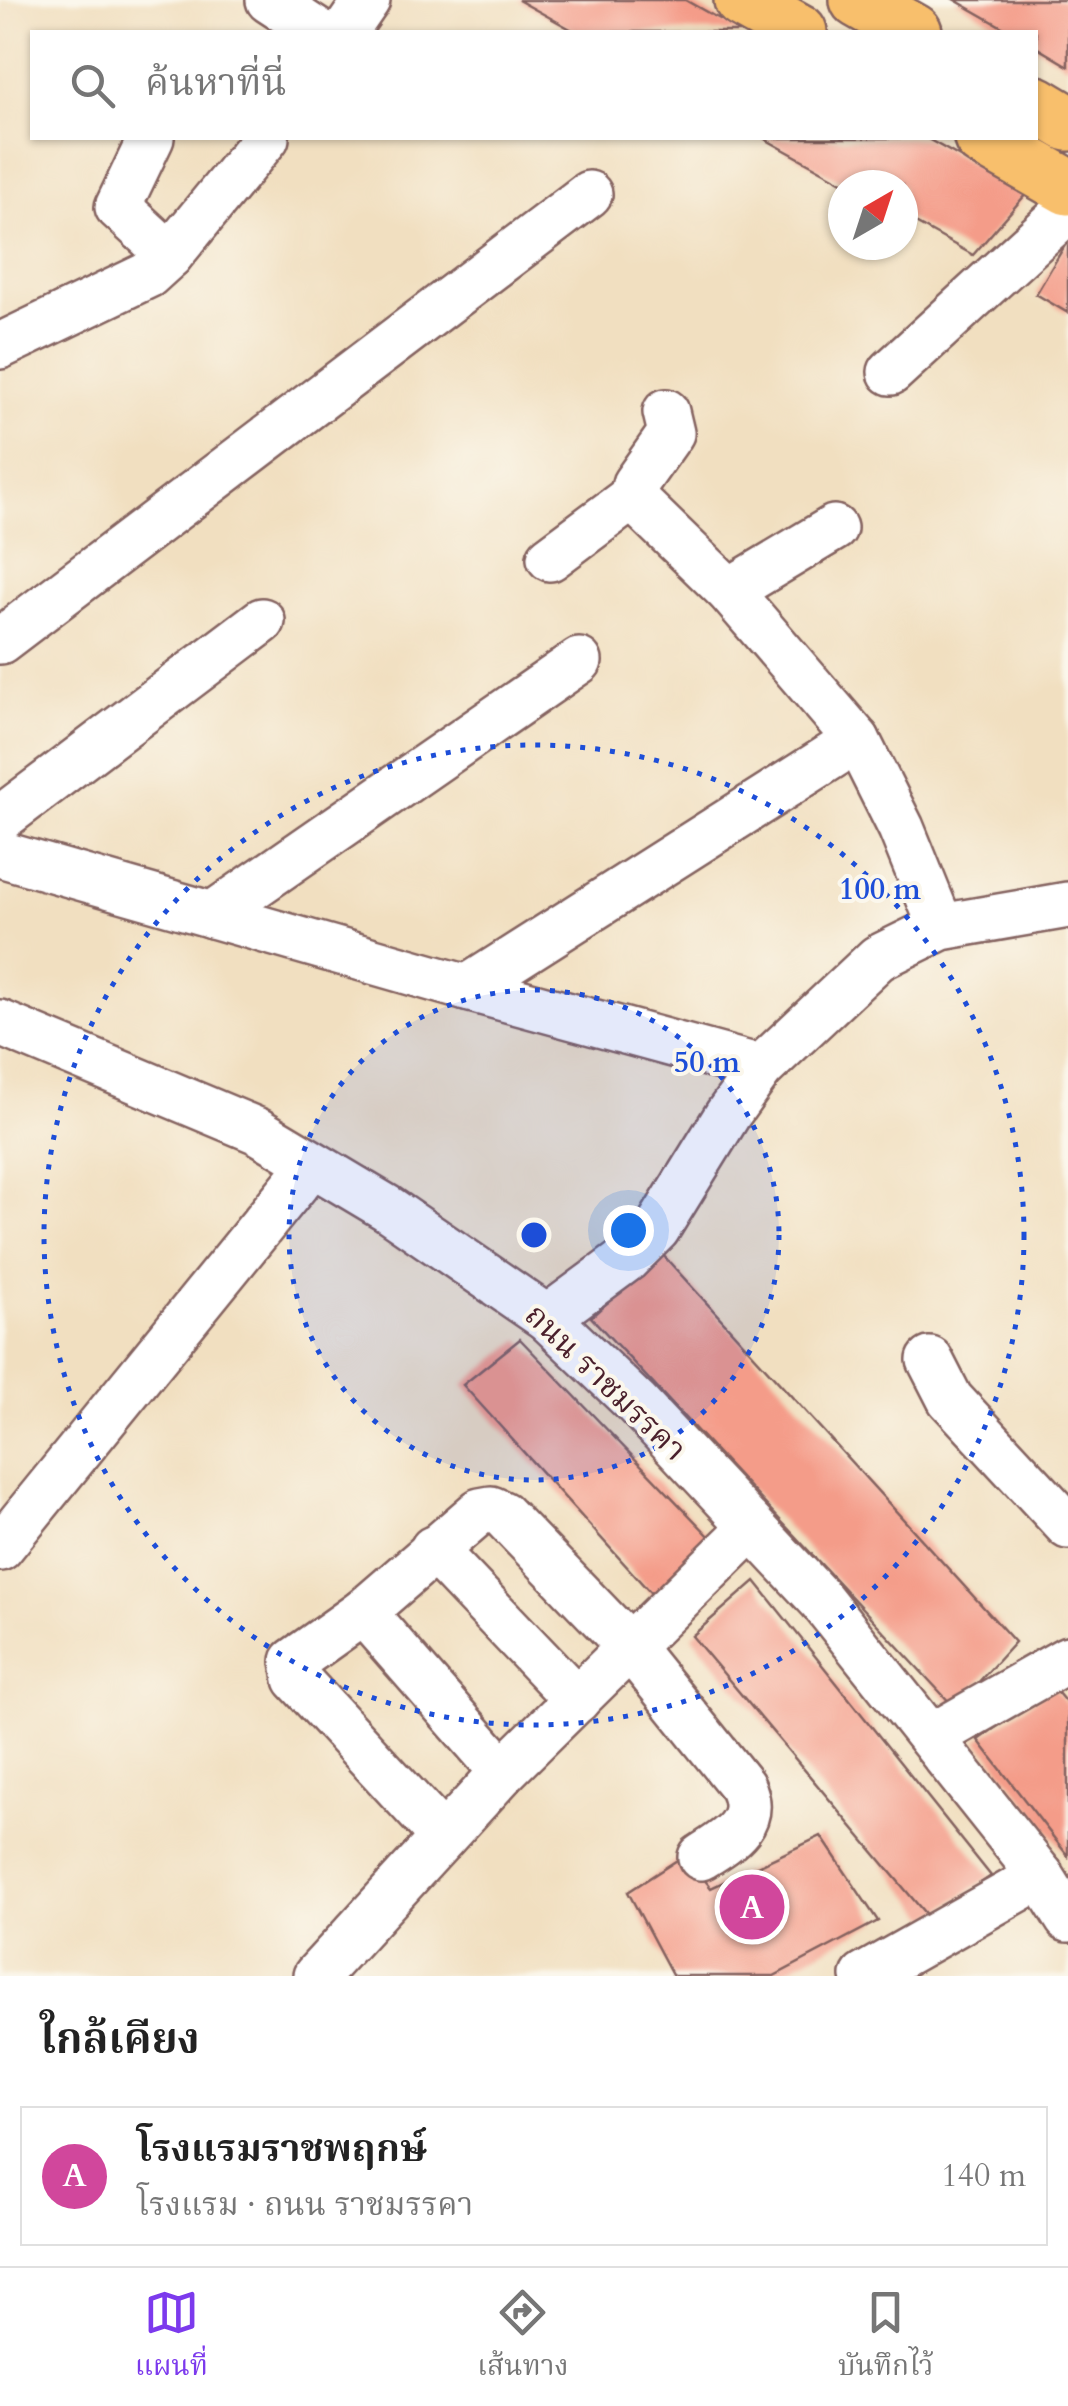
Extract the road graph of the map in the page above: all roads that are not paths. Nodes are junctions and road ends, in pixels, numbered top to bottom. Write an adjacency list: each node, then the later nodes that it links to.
1 (367, 0): 4 (street)
2 (742, 0): 5 (main road)
3 (858, 0): 6 (main road)
4 (346, 30)
5 (795, 30)
6 (910, 30)
7 (1038, 105): 8 (main road)
8 (1068, 123)
9 (151, 140): 15 (street)
10 (264, 140): 15 (street)
11 (986, 140): 12 (main road)
12 (1068, 187)
13 (589, 194): 24 (street)
14 (1068, 210): 17 (street)
15 (170, 256): 16 (street)
16 (0, 346)
17 (891, 372)
18 (666, 412): 19 (street)
19 (632, 496): 21 (street); 22 (street)
20 (834, 528): 22 (street)
21 (550, 558)
22 (729, 591): 26 (street)
23 (262, 620): 27 (street)
24 (0, 641)
25 (579, 661): 30 (street)
26 (857, 740): 31 (street); 32 (street)
27 (0, 819)
28 (0, 854): 30 (street)
29 (1068, 905): 31 (street)
30 (212, 915): 32 (street)
31 (941, 926): 34 (street)
32 (467, 988): 34 (street)
33 (0, 1024): 35 (street, ถนน ราชมรรคา)
34 (761, 1068): 36 (street)
35 (312, 1164): 36 (street, ถนน ราชมรรคา); 40 (street)
36 (547, 1318): 39 (street, ถนน ราชมรรคา)
37 (930, 1360): 38 (street)
38 (1068, 1526)
39 (752, 1527): 43 (street); 46 (street, ถนน ราชมรรคา)
40 (0, 1548)
41 (432, 1549): 42 (street); 43 (street); 45 (street)
42 (363, 1612): 47 (street); 48 (street)
43 (632, 1648): 45 (street); 49 (street)
44 (1062, 1667): 46 (street)
45 (577, 1700): 47 (street)
46 (931, 1737): 50 (street, ถนน ราชมรรคา)
47 (503, 1772): 48 (street)
48 (444, 1837): 52 (street)
49 (701, 1857)
50 (1041, 1876): 51 (street, ถนน ราชมรรคา); 53 (street)
51 (1068, 1919)
52 (316, 1976)
53 (864, 1976)

